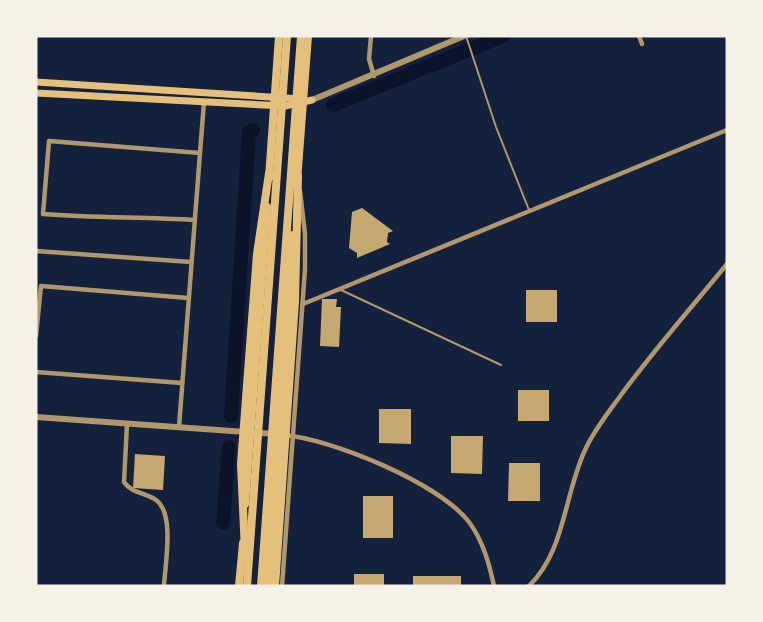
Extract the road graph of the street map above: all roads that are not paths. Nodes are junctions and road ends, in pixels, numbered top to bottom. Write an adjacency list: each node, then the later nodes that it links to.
1 (279, 36): 12 (main road)
2 (286, 36): 41 (main road)
3 (301, 36): 42 (main road)
4 (308, 36): 13 (main road)
5 (371, 36): 9 (street)
6 (465, 36): 9 (street); 21 (lane)
7 (639, 36): 8 (street)
8 (642, 44)
9 (374, 76): 14 (street)
10 (36, 82): 12 (main road)
11 (36, 93): 15 (main road)
12 (275, 95): 13 (main road); 16 (main road)
13 (303, 100): 14 (main road); 16 (main road); 20 (main road)
14 (312, 100)
15 (204, 102): 16 (main road); 18 (street)
16 (274, 105): 19 (main road)
17 (727, 130): 21 (street)
18 (200, 153): 22 (street); 22 (street)
19 (269, 173): 36 (main road); 41 (main road)
20 (298, 176): 28 (street); 37 (main road); 44 (main road)
21 (529, 210): 26 (street)
22 (194, 220): 24 (street)
23 (36, 251): 24 (street)
24 (191, 262): 27 (street)
25 (727, 264): 47 (street)
26 (338, 289): 28 (street); 30 (lane)
27 (188, 298): 29 (street); 32 (street)
28 (303, 304): 38 (street)
29 (36, 336)
30 (501, 365)
31 (36, 372): 32 (street)
32 (182, 383): 35 (street)
33 (36, 417): 34 (street)
34 (127, 424): 35 (street); 39 (street)
35 (179, 427): 36 (street)
36 (251, 432): 37 (street); 40 (main road)
37 (281, 435): 38 (street); 43 (main road)
38 (293, 436): 45 (street); 46 (street)
39 (164, 586)
40 (239, 586)
41 (246, 586)
42 (261, 586)
43 (268, 586)
44 (275, 586)
45 (282, 586)
46 (494, 586)
47 (529, 586)

